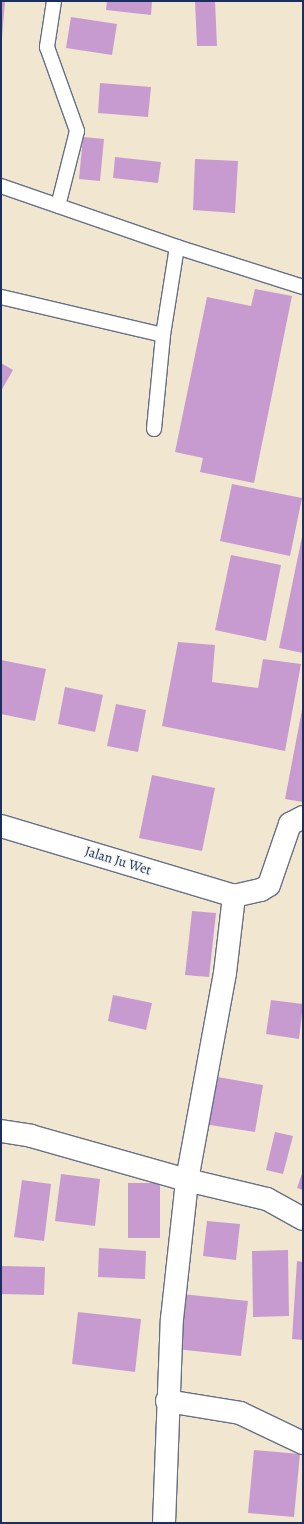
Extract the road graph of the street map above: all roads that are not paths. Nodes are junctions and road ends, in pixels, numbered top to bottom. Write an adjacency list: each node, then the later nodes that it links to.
1 (54, 1): 3 (lane)
2 (1, 186): 3 (lane)
3 (58, 206): 4 (lane)
4 (177, 247): 5 (lane); 7 (lane)
5 (303, 287)
6 (1, 297): 7 (lane)
7 (163, 334): 8 (lane)
8 (154, 429)
9 (303, 817): 11 (street)
10 (1, 826): 11 (street, Jalan Ju Wet)
11 (234, 896): 13 (street)
12 (1, 1131): 13 (street)
13 (187, 1180): 14 (street); 15 (street)
14 (303, 1219)
15 (168, 1401): 16 (street); 17 (street)
16 (303, 1443)
17 (164, 1523)

